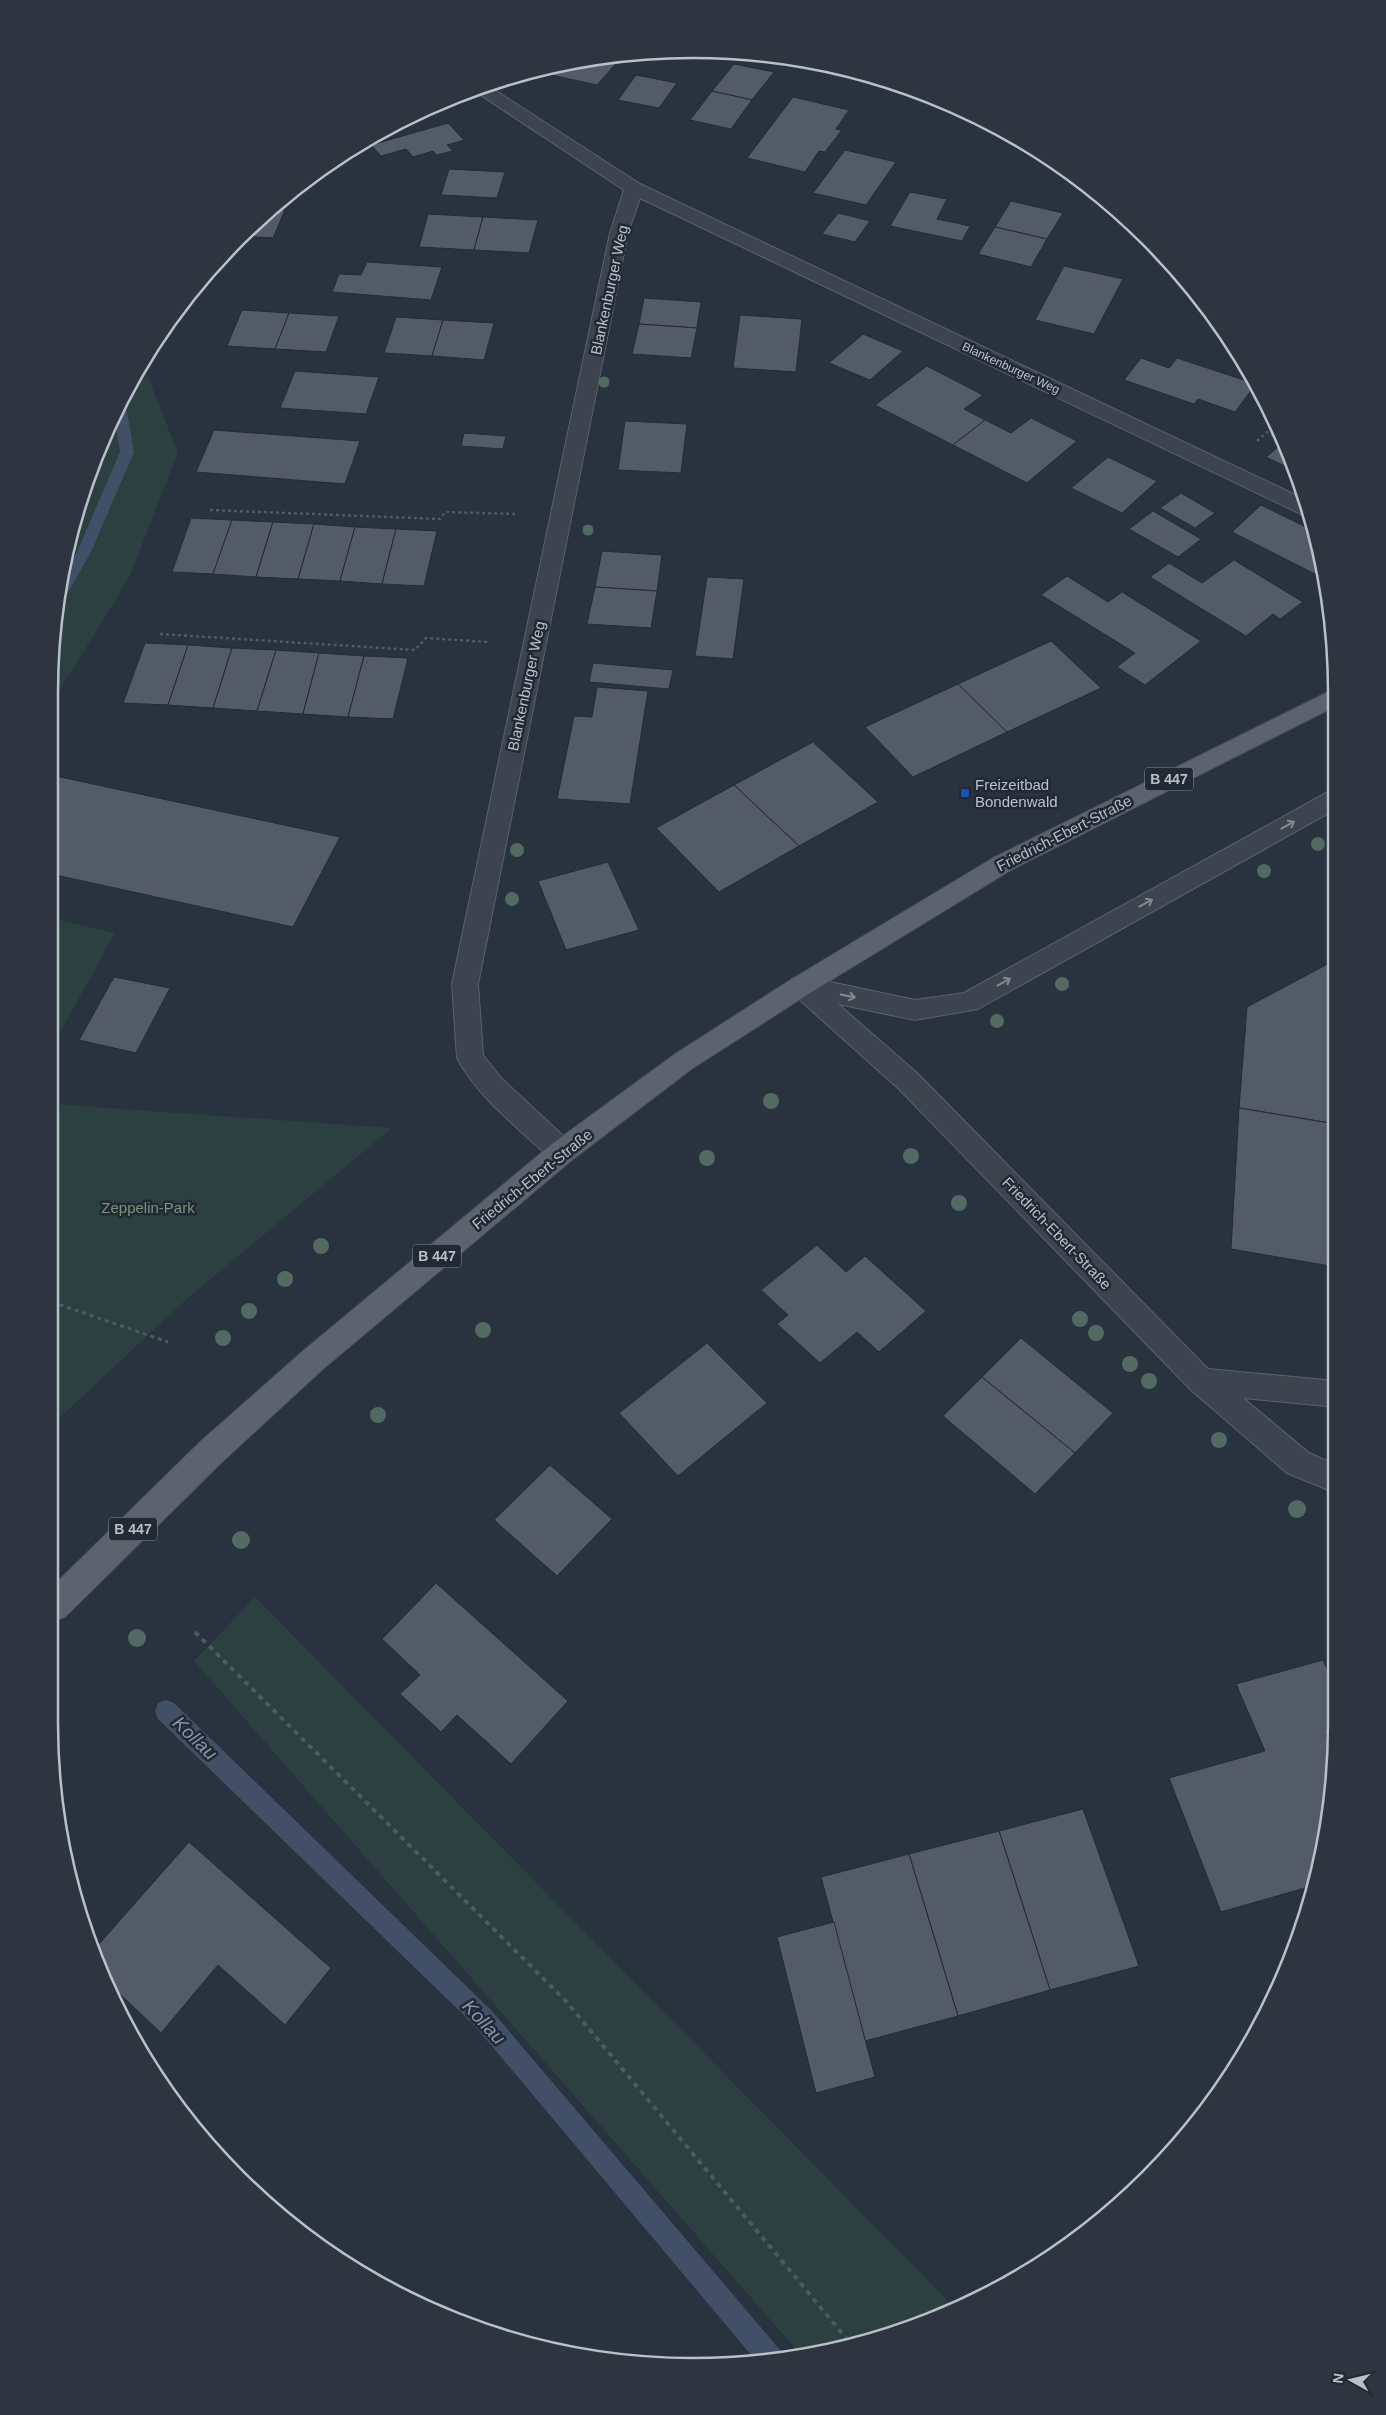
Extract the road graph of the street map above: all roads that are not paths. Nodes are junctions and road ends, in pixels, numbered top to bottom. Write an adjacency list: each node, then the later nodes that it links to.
1 (486, 92): 2 (street, Blankenburger Weg)
2 (634, 188): 3 (street, Blankenburger Weg); 7 (street, Blankenburger Weg)
3 (1300, 505)
4 (1328, 700): 6 (main road, Friedrich-Ebert-Straße / B 447)
5 (1328, 802): 6 (street, one-way to 5)
6 (801, 986): 7 (main road, Friedrich-Ebert-Straße / B 447); 8 (street, Friedrich-Ebert-Straße)
7 (562, 1152): 11 (main road, Friedrich-Ebert-Straße / B 447)
8 (1202, 1381): 9 (street); 10 (street, Friedrich-Ebert-Straße)
9 (1328, 1393)
10 (1328, 1476)
11 (58, 1602)

